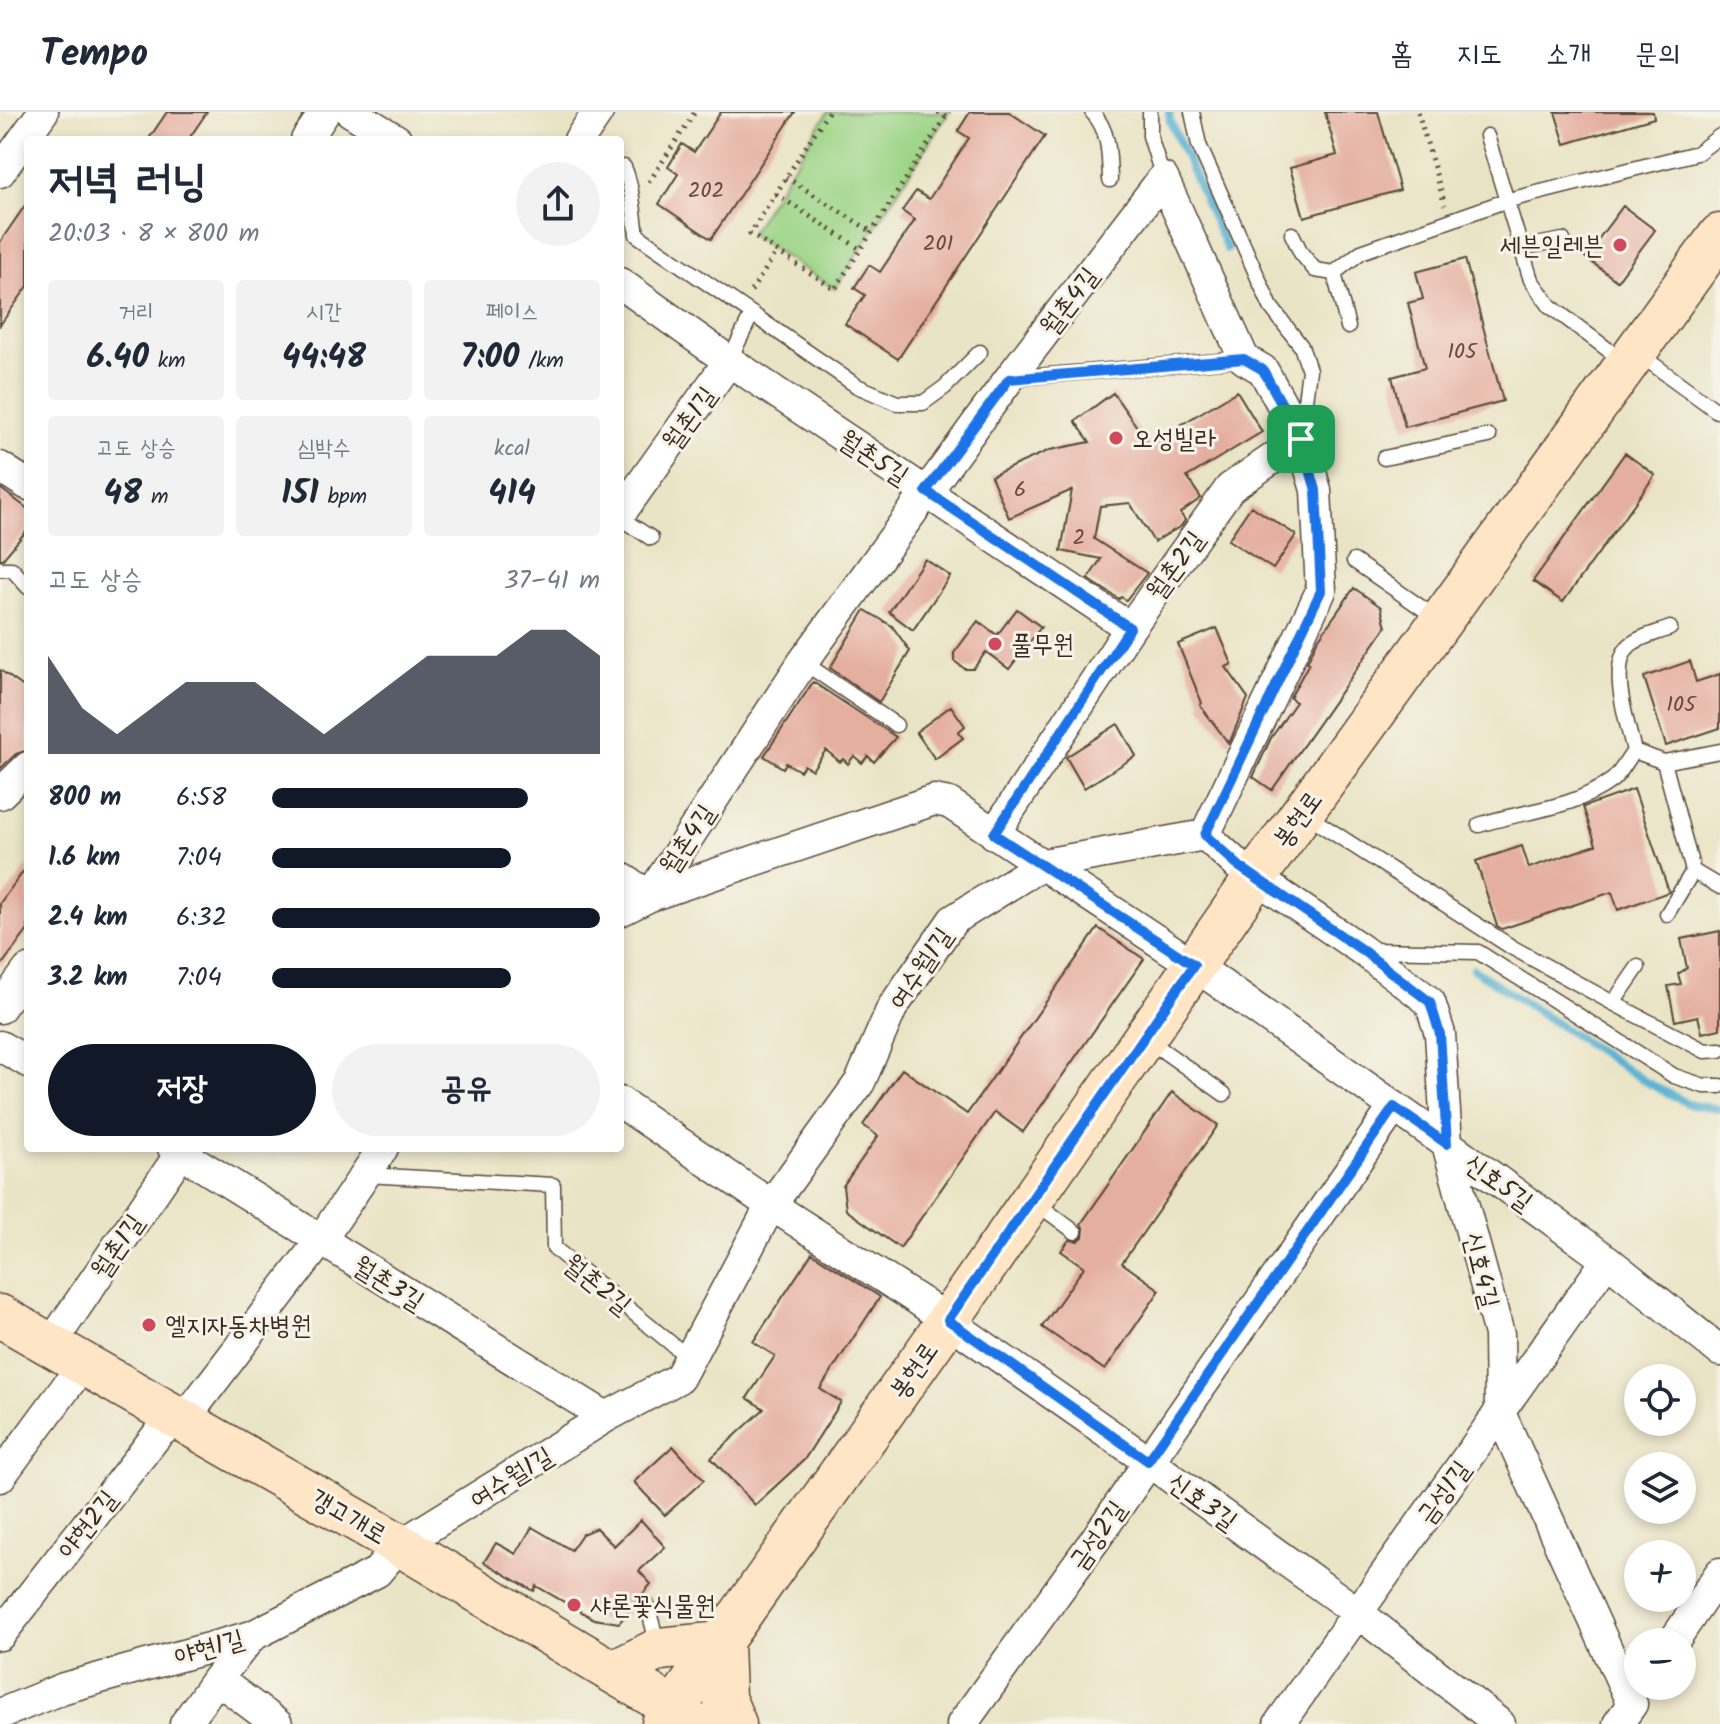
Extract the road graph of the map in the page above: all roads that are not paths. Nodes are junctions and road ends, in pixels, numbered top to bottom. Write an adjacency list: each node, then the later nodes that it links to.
1 (43, 112): 8 (street)
2 (325, 112): 9 (street)
3 (351, 112): 10 (street)
4 (598, 112): 11 (street)
5 (1092, 112): 18 (lane)
6 (1150, 112): 17 (lane)
7 (1192, 112): 35 (lane)
8 (26, 136)
9 (309, 136)
10 (390, 136)
11 (582, 136)
12 (1487, 136): 19 (lane)
13 (1720, 136): 19 (lane)
14 (24, 139): 16 (street)
15 (624, 167): 26 (lane)
16 (0, 172)
17 (1163, 178): 30 (street); 32 (street, 월촌4길)
18 (1110, 180)
19 (1505, 201): 23 (lane); 24 (lane)
20 (1292, 234): 24 (lane)
21 (1720, 235): 29 (street, 봉현로)
22 (1563, 240): 23 (lane)
23 (1519, 248): 29 (lane)
24 (1334, 273): 27 (lane)
25 (624, 286): 31 (street, 월촌5길)
26 (752, 314): 28 (lane); 31 (lane)
27 (1348, 327)
28 (980, 352)
29 (1631, 358): 33 (lane); 46 (street, 봉현로)
30 (1244, 359): 32 (lane); 35 (street)
31 (729, 361): 39 (street, 월촌5길); 40 (street, 월촌1길)
32 (1009, 379): 39 (street, 월촌4길)
33 (1717, 411)
34 (1489, 436): 36 (lane)
35 (1301, 439): 47 (street, 월촌2길); 59 (street)
36 (1384, 458)
37 (0, 467): 38 (street)
38 (24, 482)
39 (926, 491): 47 (street, 월촌5길); 49 (street, 월촌4길)
40 (624, 510)
41 (624, 519): 42 (lane, 월촌1길)
42 (651, 538)
43 (1354, 561): 46 (lane)
44 (0, 569): 45 (lane)
45 (24, 582)
46 (1441, 621): 56 (street, 봉현로)
47 (1130, 628): 58 (street, 월촌2길)
48 (1670, 628): 51 (lane)
49 (803, 662): 50 (lane); 65 (street, 월촌4길)
50 (896, 725)
51 (1634, 751): 53 (lane); 57 (lane)
52 (1720, 751): 53 (lane)
53 (1664, 762): 61 (lane)
54 (24, 771): 55 (street)
55 (0, 794)
56 (1302, 812): 62 (street, 봉현로); 72 (lane)
57 (1479, 825)
58 (994, 834): 60 (street); 65 (street)
59 (1205, 835): 60 (street, 여수월1길); 62 (street, 신호4길)
60 (1043, 864): 69 (street, 신호5길); 88 (street, 여수월1길)
61 (1693, 871): 64 (lane); 67 (lane)
62 (1255, 878): 68 (street, 신호4길); 69 (street, 봉현로)
63 (624, 880): 65 (street)
64 (1720, 887)
65 (650, 896): 66 (street)
66 (624, 909)
67 (1667, 914)
68 (1362, 950): 78 (lane); 82 (street, 신호4길)
69 (1194, 965): 74 (street, 봉현로); 81 (street, 신호5길)
70 (1638, 967): 72 (lane)
71 (24, 975): 73 (street)
72 (1613, 1003): 76 (lane)
73 (0, 1008)
74 (1145, 1037): 79 (lane); 87 (street, 봉현로)
75 (0, 1046): 77 (street)
76 (1720, 1050)
77 (24, 1060)
78 (1720, 1086)
79 (1224, 1094)
80 (624, 1105): 88 (street, 신호3길)
81 (1394, 1107): 82 (street, 신호5길); 100 (street, 금성2길)
82 (1447, 1144): 91 (street, 신호5길); 97 (street, 신호4길)
83 (177, 1152): 95 (street, 월촌1길)
84 (184, 1152): 90 (street, 월촌3길)
85 (380, 1152): 86 (street)
86 (365, 1175): 90 (street); 96 (lane, 월촌2길)
87 (1032, 1200): 89 (lane); 93 (street, 봉현로)
88 (771, 1205): 93 (street, 신호3길); 96 (street, 여수월1길)
89 (1075, 1232)
90 (321, 1240): 98 (street); 99 (street, 월촌3길)
91 (1607, 1260): 94 (street, 신호5길); 97 (street, 금성1길)
92 (0, 1316): 95 (street, 갱고개로)
93 (948, 1320): 100 (street, 신호3길); 109 (street, 봉현로)
94 (1720, 1351)
95 (67, 1354): 98 (street, 갱고개로); 101 (street, 월촌1길)
96 (689, 1358): 99 (street, 여수월1길)
97 (1500, 1413): 105 (street, 금성1길); 113 (street, 신호4길)
98 (178, 1417): 102 (street, 갱고개로); 107 (street, 야현2길)
99 (606, 1417): 102 (street, 여수월1길)
100 (1148, 1461): 105 (street, 신호3길); 119 (street, 금성2길)
101 (0, 1477)
102 (400, 1545): 108 (street, 야현1길); 111 (street, 갱고개로)
103 (1720, 1573): 106 (street)
104 (647, 1605): 110 (lane)
105 (1357, 1612): 120 (street, 금성1길); 121 (street, 신호3길)
106 (1683, 1628)
107 (0, 1635)
108 (252, 1636): 112 (street); 114 (street, 야현1길)
109 (722, 1643): 110 (street); 115 (street, 봉현로); 118 (street)
110 (659, 1649): 111 (street)
111 (613, 1672): 115 (street, 갱고개로)
112 (217, 1679): 116 (street); 117 (street)
113 (1631, 1705)
114 (0, 1714)
115 (677, 1719)
116 (185, 1724)
117 (277, 1724)
118 (735, 1724)
119 (962, 1724)
120 (1279, 1724)
121 (1500, 1724)

